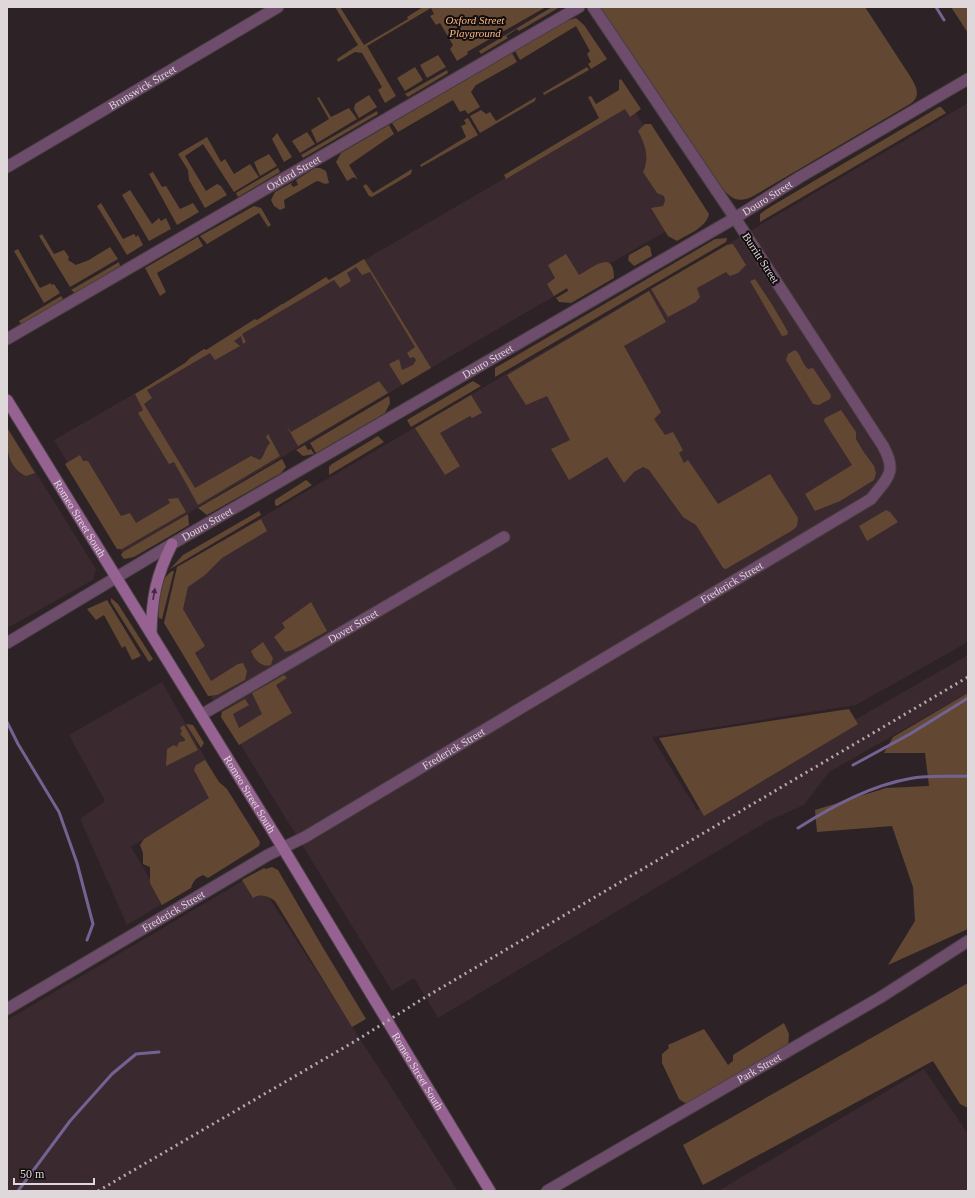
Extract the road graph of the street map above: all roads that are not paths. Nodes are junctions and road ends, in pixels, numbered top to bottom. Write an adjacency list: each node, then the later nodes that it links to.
1 (278, 7): 5 (street, Brunswick Street)
2 (579, 7): 7 (street, Oxford Street)
3 (593, 7): 6 (street, Burritt Street)
4 (968, 78): 6 (street, Douro Street)
5 (7, 167)
6 (735, 218): 9 (street, Burritt Street); 11 (street, Douro Street)
7 (7, 339)
8 (7, 400): 12 (main road, Romeo Street South)
9 (890, 475): 16 (street, Frederick Street)
10 (504, 537): 15 (street, Dover Street)
11 (172, 544): 12 (street, Douro Street); 13 (main road, one-way to 11)
12 (117, 578): 13 (main road, Romeo Street South); 14 (street, Douro Street)
13 (151, 633): 15 (main road, Romeo Street South)
14 (7, 643)
15 (201, 715): 16 (main road, Romeo Street South)
16 (283, 848): 18 (street, Frederick Street); 19 (main road, Romeo Street South)
17 (968, 941): 20 (street, Park Street)
18 (7, 1009)
19 (490, 1191)
20 (548, 1191)

